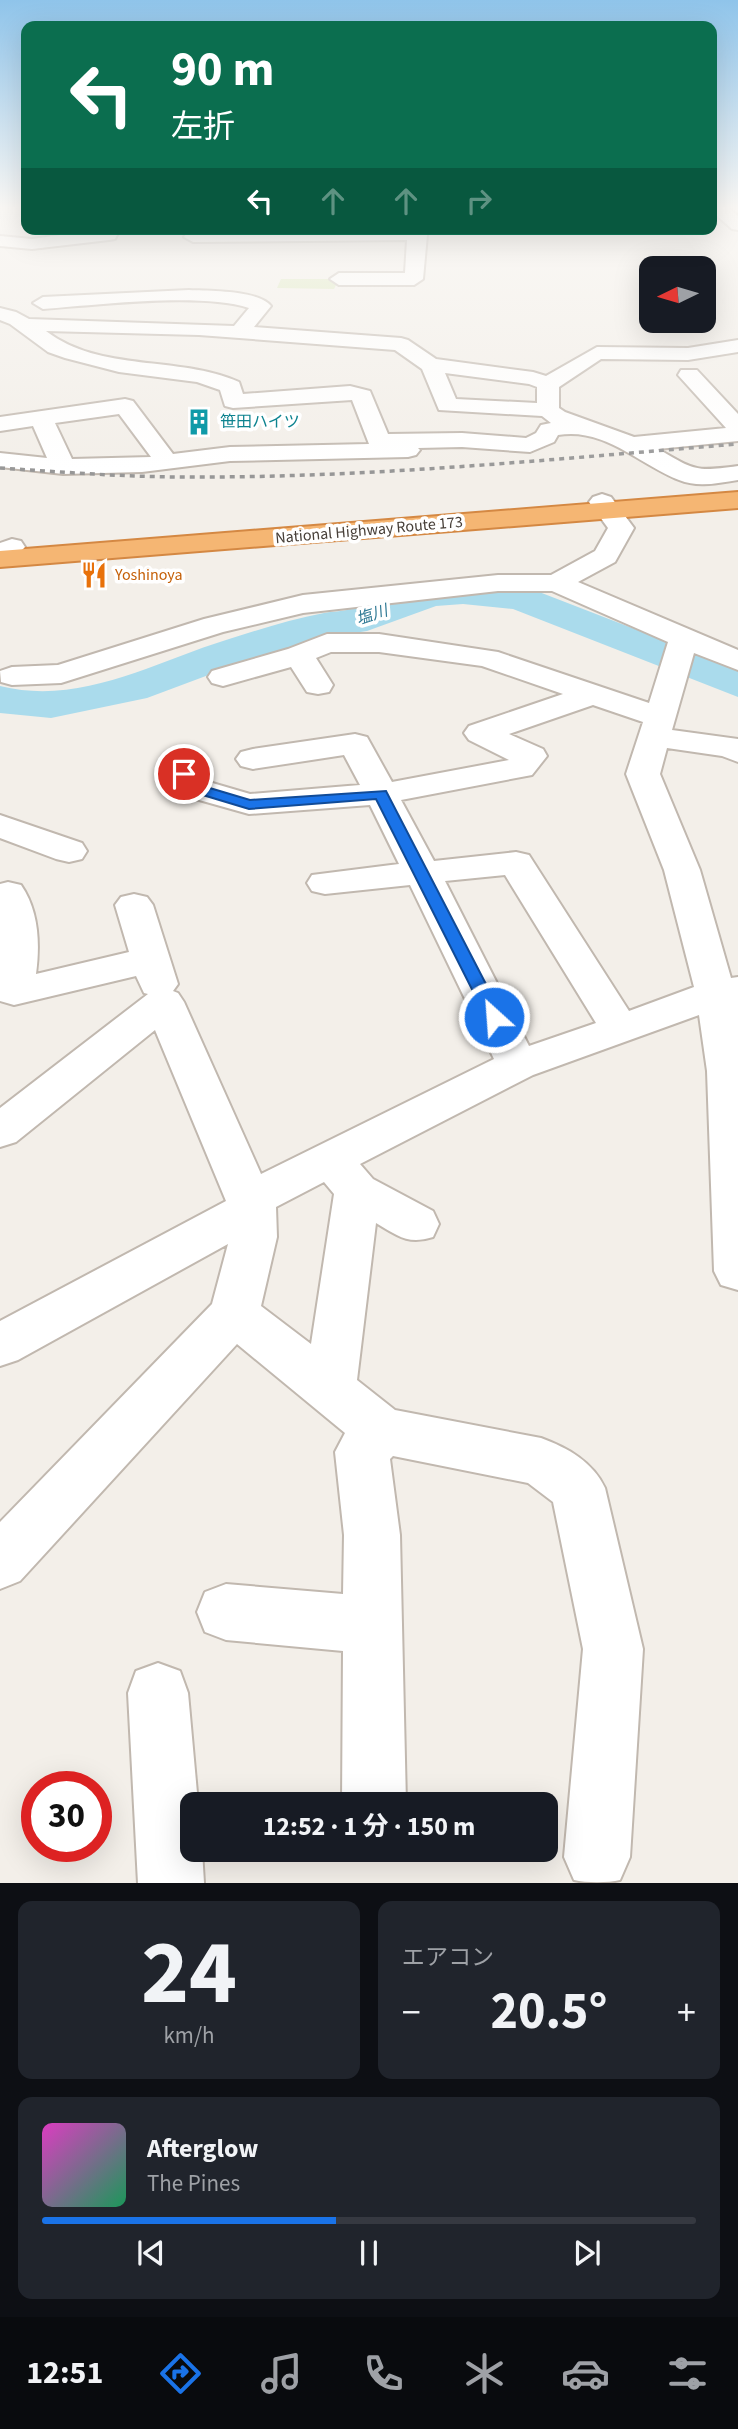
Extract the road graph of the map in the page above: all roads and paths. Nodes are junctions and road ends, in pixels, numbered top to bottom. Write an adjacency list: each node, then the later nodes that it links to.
1 (248, 295): 3 (street)
2 (331, 295): 7 (street)
3 (245, 300): 4 (street); 6 (street)
4 (0, 313): 5 (street)
5 (25, 325): 6 (street); 15 (street)
6 (239, 332): 7 (street)
7 (309, 338): 9 (street)
8 (738, 346): 11 (street)
9 (431, 365): 11 (street); 12 (street)
10 (689, 375): 18 (street)
11 (548, 384): 12 (street)
12 (548, 410): 16 (street)
13 (41, 418): 14 (street); 25 (street); 26 (street)
14 (0, 424)
15 (375, 425): 17 (street); 22 (street)
16 (577, 425): 22 (street); 23 (street)
17 (348, 427)
18 (738, 428)
19 (295, 430): 20 (street)
20 (243, 433)
21 (738, 434): 23 (street)
22 (479, 442): 25 (street)
23 (632, 444): 27 (street)
24 (0, 460): 26 (street)
25 (167, 462): 26 (street)
26 (63, 467)
27 (738, 473)
28 (738, 492): 30 (highway, National Highway Route 173)
29 (738, 500): 30 (highway, National Highway Route 173)
30 (605, 506): 31 (highway, National Highway Route 173); 32 (street)
31 (3, 553)
32 (556, 583): 33 (street); 36 (street)
33 (684, 638): 35 (street); 40 (street)
34 (299, 655): 37 (street); 38 (street); 39 (street)
35 (738, 661)
36 (12, 676)
37 (223, 677)
38 (318, 685)
39 (594, 694): 40 (street); 44 (street)
40 (657, 727): 41 (street); 52 (street)
41 (736, 749)
42 (253, 759): 44 (street)
43 (184, 774): 44 (street)
44 (381, 794): 47 (street)
45 (0, 826): 46 (street)
46 (69, 851)
47 (422, 873): 48 (street); 55 (street); 56 (street)
48 (325, 883)
49 (8, 893): 53 (street)
50 (134, 905): 51 (street)
51 (149, 960): 53 (street); 54 (street)
52 (727, 992): 55 (street); 57 (street)
53 (7, 995)
54 (164, 1002): 58 (street); 60 (street)
55 (620, 1029): 56 (street)
56 (518, 1065): 59 (street)
57 (735, 1075): 62 (street)
58 (0, 1131)
59 (344, 1175): 60 (street); 61 (street); 65 (street)
60 (251, 1204): 63 (street); 64 (street)
61 (416, 1224)
62 (738, 1271)
63 (235, 1313): 65 (street); 67 (street)
64 (0, 1345)
65 (330, 1389): 66 (street)
66 (383, 1431): 69 (street); 72 (street)
67 (0, 1562)
68 (226, 1612): 69 (street)
69 (372, 1625): 71 (street)
70 (158, 1693): 73 (street)
71 (374, 1792)
72 (597, 1857)
73 (171, 1883)

